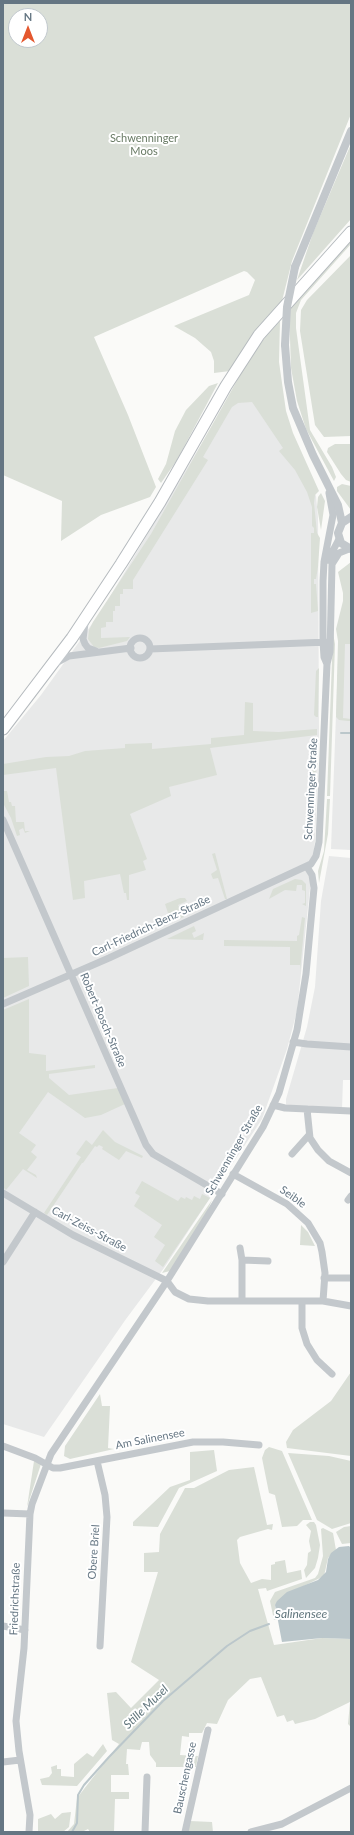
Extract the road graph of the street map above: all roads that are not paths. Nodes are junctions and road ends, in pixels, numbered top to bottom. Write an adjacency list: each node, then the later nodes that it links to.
1 (351, 131): 3 (street, bridge)
2 (351, 232): 10 (main road)
3 (326, 483): 4 (street); 6 (street); 9 (street, Schwenninger Straße)
4 (351, 514)
5 (351, 517): 6 (street)
6 (342, 523): 7 (street)
7 (339, 539): 8 (street); 9 (street, Schwenninger Straße)
8 (350, 549): 11 (street, Schwenninger Straße)
9 (324, 572): 11 (street, Schwenninger Straße)
10 (85, 619): 14 (street); 15 (main road)
11 (326, 642): 13 (street); 18 (street, Schwenninger Straße)
12 (131, 648): 13 (street); 13 (street); 14 (street)
13 (150, 649)
14 (98, 652): 15 (street)
15 (51, 666): 16 (main road)
16 (3, 729)
17 (3, 820): 19 (street, Robert-Bosch-Straße)
18 (308, 867): 19 (street, Carl-Friedrich-Benz-Straße); 21 (street, Schwenninger Straße)
19 (72, 974): 20 (street, Carl-Friedrich-Benz-Straße); 31 (street, Robert-Bosch-Straße)
20 (3, 1004)
21 (293, 1042): 22 (street); 23 (street, Schwenninger Straße)
22 (351, 1047)
23 (273, 1105): 24 (street); 29 (street, Schwenninger Straße)
24 (307, 1109): 25 (street); 26 (street)
25 (351, 1112)
26 (309, 1135): 27 (street); 28 (street)
27 (292, 1154)
28 (351, 1173)
29 (233, 1174): 31 (street, Schwenninger Straße); 37 (street, Seible)
30 (3, 1193): 32 (street, Carl-Zeiss-Straße)
31 (222, 1194): 39 (street, Schwenninger Straße)
32 (35, 1212): 36 (street); 39 (street, Carl-Zeiss-Straße)
33 (240, 1248): 34 (street)
34 (242, 1260): 35 (street); 40 (street)
35 (268, 1260)
36 (3, 1262)
37 (324, 1278): 38 (street); 42 (street, Seible)
38 (351, 1278)
39 (167, 1281): 40 (street); 48 (street, Schwenninger Straße)
40 (242, 1301): 41 (street)
41 (302, 1301): 42 (street); 44 (street)
42 (323, 1301): 43 (street)
43 (351, 1306)
44 (332, 1374)
45 (259, 1445): 47 (street, Am Salinensee)
46 (3, 1446): 48 (street, Am Salinensee)
47 (97, 1461): 48 (street, Am Salinensee); 53 (street, Obere Briel)
48 (46, 1464): 50 (street, Friedrichstraße)
49 (3, 1512): 50 (street)
50 (30, 1514): 52 (street, Friedrichstraße)
51 (3, 1626): 52 (street)
52 (25, 1630): 55 (street, Friedrichstraße)
53 (100, 1646)
54 (208, 1730): 61 (street, Bauschengasse)
55 (20, 1760): 56 (street); 59 (street, Friedrichstraße)
56 (3, 1762)
57 (147, 1777): 60 (street)
58 (351, 1788): 62 (street)
59 (29, 1832)
60 (145, 1832)
61 (185, 1832)
62 (251, 1832)

